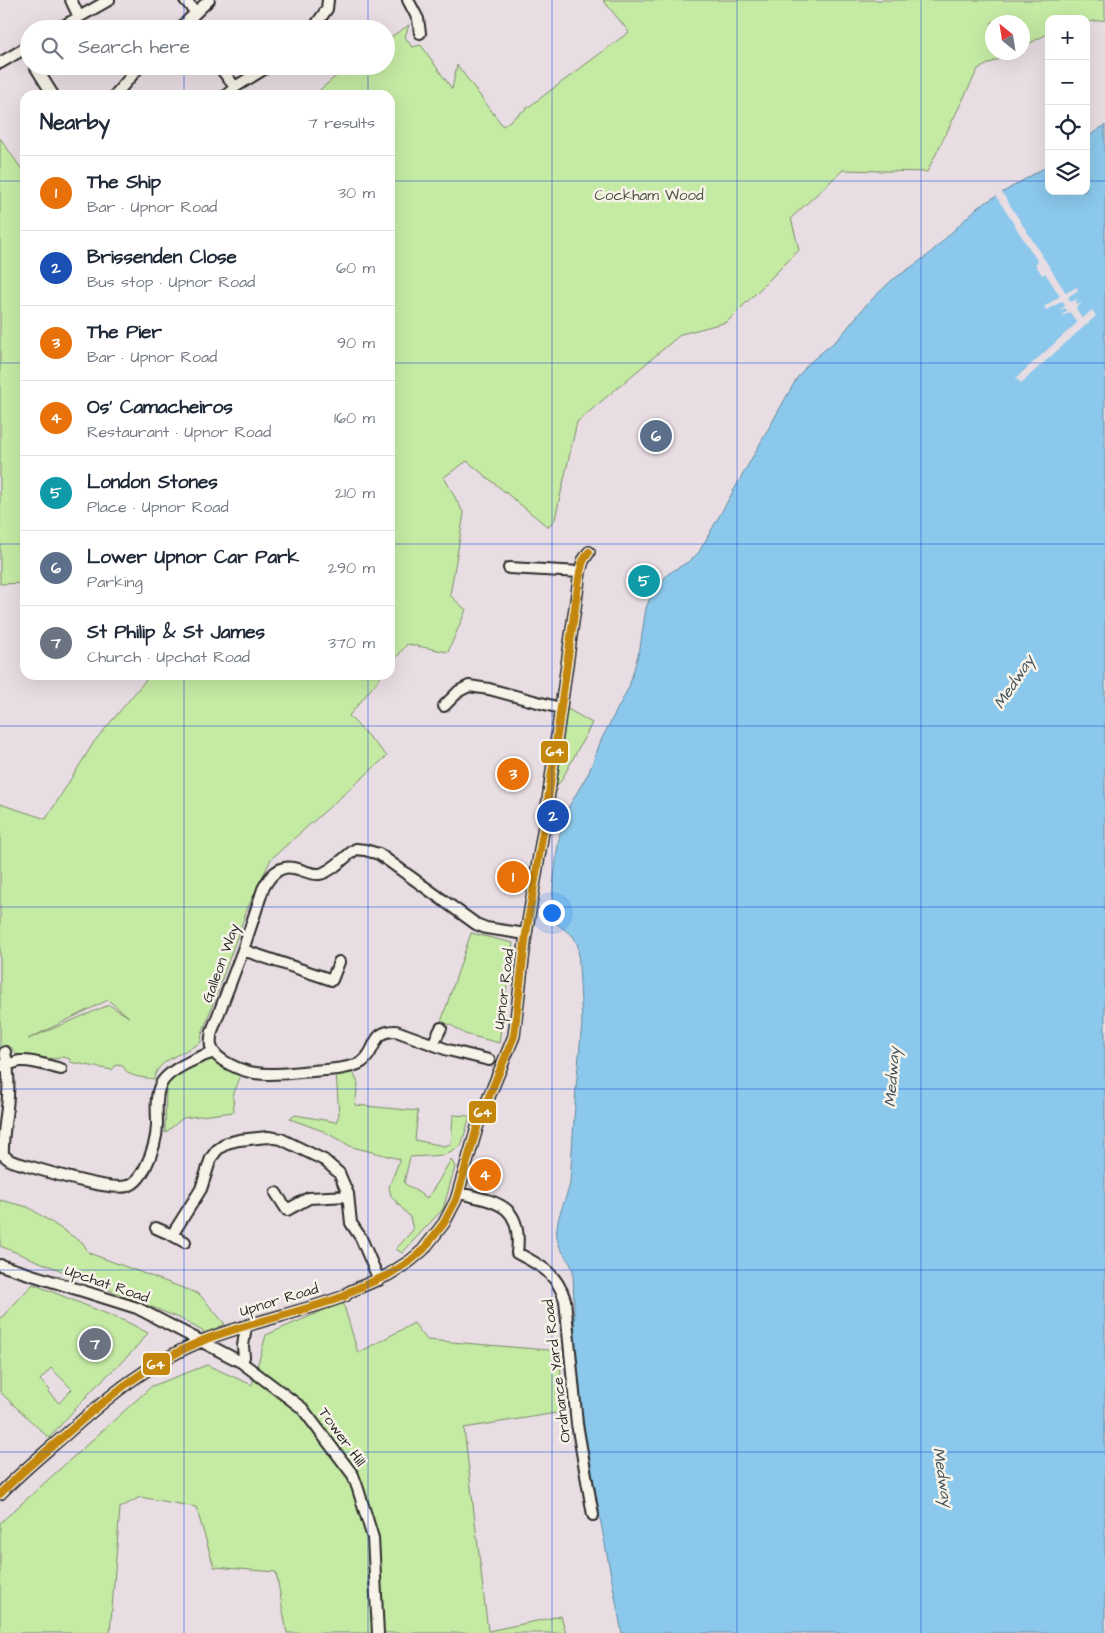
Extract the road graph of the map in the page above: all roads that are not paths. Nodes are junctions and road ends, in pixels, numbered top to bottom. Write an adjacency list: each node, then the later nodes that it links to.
1 (71, 0): 8 (street)
2 (109, 0): 8 (street)
3 (185, 0): 7 (street)
4 (209, 0): 7 (street)
5 (328, 0): 11 (street)
6 (408, 0): 12 (street)
7 (196, 12): 10 (street)
8 (79, 16): 9 (street)
9 (73, 20)
10 (189, 20)
11 (319, 20)
12 (420, 33)
13 (20, 53): 14 (street)
14 (0, 63)
15 (40, 75): 20 (street)
16 (132, 75): 21 (street)
17 (227, 75): 19 (street)
18 (255, 75): 19 (street)
19 (236, 87): 22 (street)
20 (50, 90)
21 (119, 90)
22 (233, 90)
23 (589, 552): 25 (street, Upnor Road)
24 (509, 568): 25 (street)
25 (580, 572): 27 (street, Upnor Road)
26 (444, 706): 27 (street)
27 (560, 708): 28 (street, Upnor Road)
28 (526, 934): 29 (street, Galleon Way); 40 (street, Upnor Road)
29 (243, 950): 30 (street); 34 (street, Galleon Way)
30 (339, 962)
31 (440, 1028): 32 (street)
32 (433, 1044): 34 (street); 35 (street)
33 (5, 1052): 36 (street)
34 (214, 1052): 38 (street)
35 (490, 1060)
36 (4, 1066): 37 (street); 38 (street)
37 (62, 1069)
38 (1, 1156)
39 (276, 1193): 41 (street)
40 (459, 1193): 46 (street, Upnor Road); 51 (street, Ordnance Yard Road)
41 (348, 1196): 43 (street); 46 (street)
42 (156, 1228): 43 (street)
43 (172, 1235): 44 (street)
44 (185, 1242)
45 (0, 1265): 48 (street, Upchat Road)
46 (379, 1280): 47 (street, Upnor Road)
47 (246, 1326): 48 (street, Upnor Road); 49 (street)
48 (201, 1342): 49 (street, Tower Hill); 50 (street, Upnor Road)
49 (241, 1362): 52 (street, Tower Hill)
50 (0, 1494)
51 (593, 1515)
52 (378, 1633)

